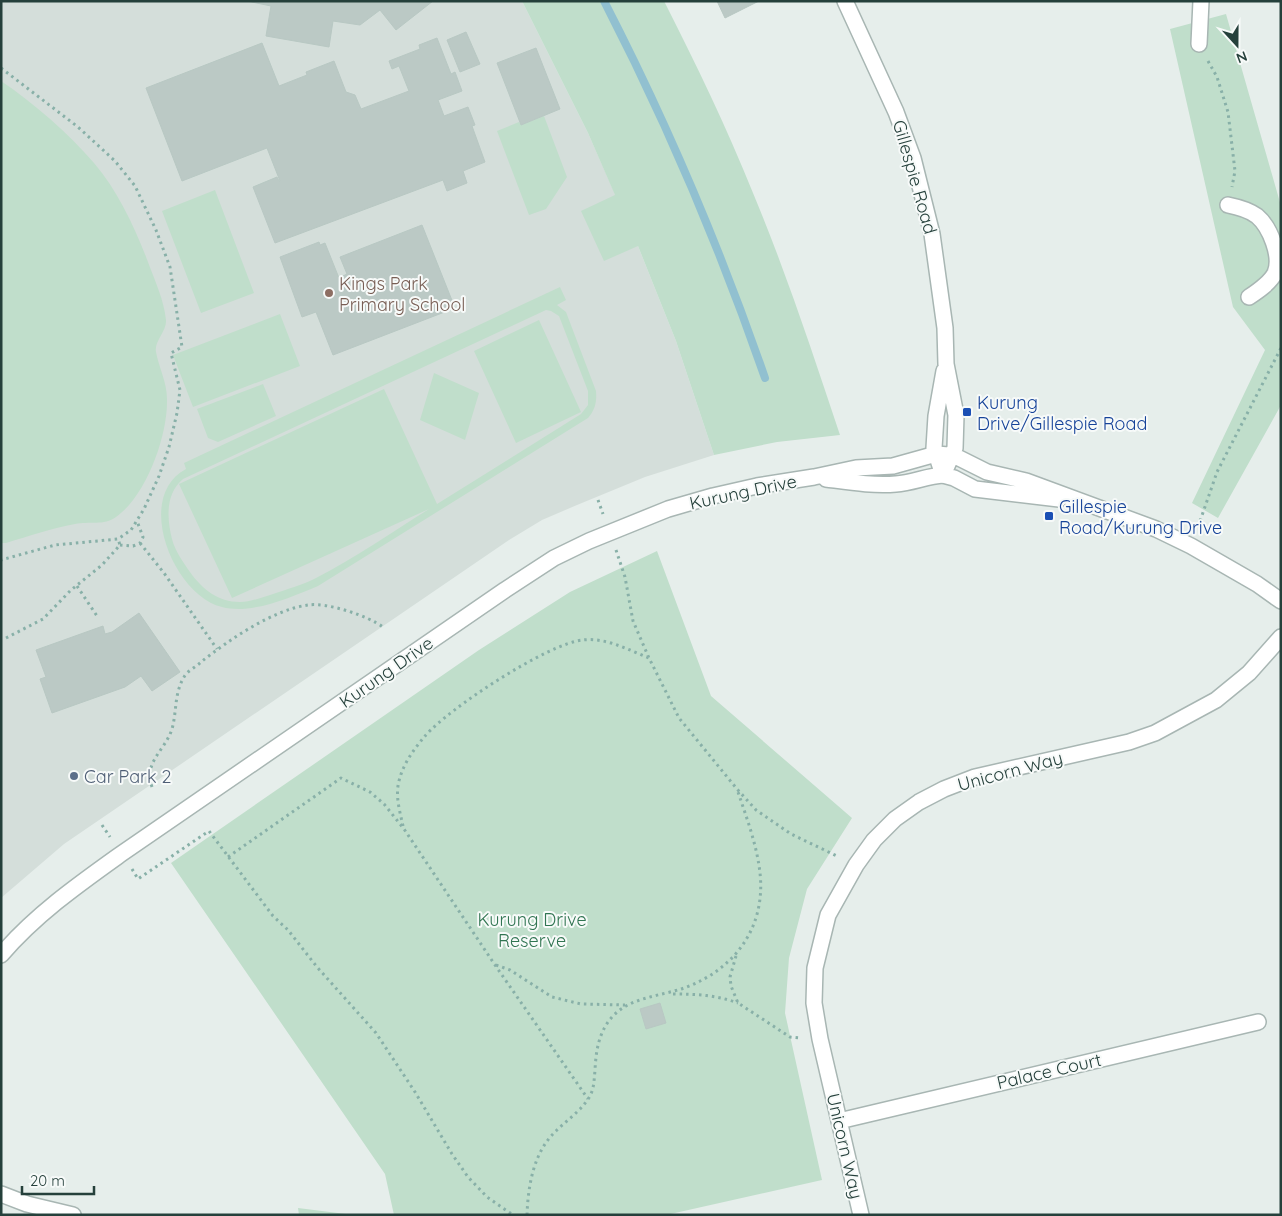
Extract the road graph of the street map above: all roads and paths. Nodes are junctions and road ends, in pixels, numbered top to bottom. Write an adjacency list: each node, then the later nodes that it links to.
1 (844, 1): 9 (street, Gillespie Road)
2 (1201, 1): 3 (street)
3 (1199, 44): 5 (path)
4 (1, 68): 16 (path)
5 (1228, 205): 6 (street)
6 (1279, 260): 7 (street)
7 (1249, 297)
8 (1281, 348): 21 (path)
9 (946, 364): 10 (street, Gillespie Road); 11 (street, Gillespie Road)
10 (936, 454): 11 (street, Kurung Drive); 12 (street, Gillespie Road); 13 (street, Kurung Drive)
11 (953, 455): 12 (street, Gillespie Road); 15 (street, Kurung Drive)
12 (943, 475): 13 (street, Kurung Drive); 15 (street, Kurung Drive)
13 (814, 477): 17 (street, Kurung Drive)
14 (598, 500): 17 (path)
15 (1078, 502): 21 (street, Kurung Drive)
16 (137, 521): 18 (path); 19 (path)
17 (609, 532): 30 (path); 35 (street, Kurung Drive)
18 (118, 539): 20 (path); 22 (path)
19 (140, 543): 20 (path); 29 (path)
20 (120, 545): 23 (path)
21 (1190, 546): 24 (street, Kurung Drive)
22 (1, 560)
23 (76, 586): 25 (path); 28 (path)
24 (1281, 601)
25 (97, 616)
26 (383, 628): 29 (path)
27 (1281, 637): 37 (street, Unicorn Way)
28 (6, 638)
29 (217, 649): 31 (path)
30 (649, 658): 32 (path); 34 (path)
31 (152, 787)
32 (737, 789): 37 (path); 39 (path)
33 (102, 825): 35 (path)
34 (404, 829): 36 (path); 40 (path)
35 (121, 854): 36 (path); 38 (street, Kurung Drive)
36 (228, 857): 50 (path)
37 (856, 865): 45 (street, Unicorn Way)
38 (1, 955)
39 (736, 955): 41 (path); 42 (path)
40 (495, 965): 43 (path); 46 (path)
41 (669, 994): 42 (path); 43 (path)
42 (738, 1003): 45 (path)
43 (626, 1005): 46 (path)
44 (1258, 1022): 47 (street, Palace Court)
45 (820, 1039): 47 (street, Unicorn Way)
46 (588, 1099): 51 (path)
47 (839, 1121): 52 (street, Unicorn Way)
48 (1, 1194): 49 (street)
49 (73, 1215)
50 (513, 1215)
51 (527, 1215)
52 (861, 1215)

